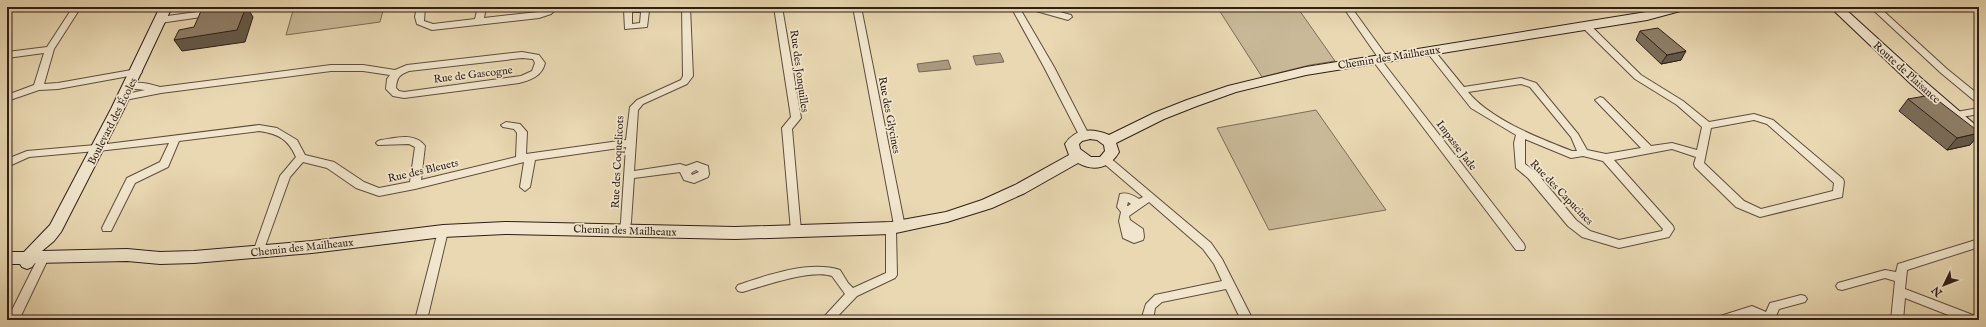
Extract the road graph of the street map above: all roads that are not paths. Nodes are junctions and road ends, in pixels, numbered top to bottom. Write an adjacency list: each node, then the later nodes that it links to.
1 (77, 7): 23 (street)
2 (166, 7): 20 (street, Boulevard des Écoles)
3 (254, 7): 17 (street)
4 (421, 7): 21 (street)
5 (482, 7): 21 (street)
6 (554, 7): 21 (street)
7 (673, 7): 18 (street)
8 (686, 7): 44 (street, Rue des Coquelicots)
9 (778, 7): 66 (street, Rue des Jonquilles)
10 (858, 7): 63 (street, Rue des Glycines)
11 (1015, 7): 40 (street)
12 (1032, 7): 19 (street)
13 (1347, 7): 26 (street, Impasse Jade)
14 (1680, 7): 22 (street, Chemin des Mailheaux)
15 (1836, 7): 36 (street, Route de Plaisance)
16 (1874, 7): 34 (street)
17 (240, 8): 20 (street)
18 (645, 9)
19 (1068, 17)
20 (160, 20): 27 (street, Boulevard des Écoles)
21 (479, 21)
22 (1585, 25): 24 (street, Chemin des Mailheaux); 38 (street)
23 (50, 49): 25 (street); 29 (street)
24 (1430, 51): 26 (street, Chemin des Mailheaux); 30 (street)
25 (7, 55)
26 (1380, 58): 43 (street, Chemin des Mailheaux); 68 (street, Impasse Jade)
27 (137, 72): 29 (street); 31 (street, Boulevard des Écoles)
28 (396, 73): 28 (street, Rue de Gascogne); 31 (street, Rue de Gascogne)
29 (38, 87): 32 (street)
30 (1463, 90): 39 (street); 48 (street)
31 (127, 92): 46 (street, Boulevard des Écoles)
32 (7, 98)
33 (1600, 100): 47 (street)
34 (1979, 100)
35 (1979, 111): 36 (street)
36 (1956, 115): 41 (street, Route de Plaisance)
37 (506, 125): 52 (street)
38 (1707, 126): 49 (street); 49 (street)
39 (1521, 134): 48 (street); 53 (street, Rue des Capucines)
40 (1084, 135): 43 (street); 50 (street)
41 (1979, 135)
42 (176, 138): 46 (street); 51 (street); 62 (street)
43 (1108, 141): 54 (street)
44 (630, 143): 52 (street, Rue des Bleuets); 57 (street, Rue des Coquelicots)
45 (381, 144): 58 (street)
46 (99, 147): 55 (street); 71 (street, Boulevard des Écoles)
47 (1649, 150): 49 (street); 53 (street)
48 (1583, 153): 53 (street)
49 (1701, 155)
50 (1077, 157): 54 (street); 63 (street, Chemin des Mailheaux)
51 (301, 158): 58 (street, Rue des Bleuets); 69 (street)
52 (525, 158): 58 (street, Rue des Bleuets); 59 (street)
53 (1606, 158)
54 (1105, 159): 60 (street)
55 (7, 163)
56 (687, 170): 57 (street)
57 (628, 175): 65 (street, Rue des Coquelicots)
58 (415, 185)
59 (526, 187)
60 (1150, 197): 61 (street); 74 (street)
61 (1126, 216)
62 (107, 228)
63 (895, 228): 66 (street, Chemin des Mailheaux); 78 (street, Rue des Glycines)
64 (443, 231): 65 (street, Chemin des Mailheaux); 69 (street, Chemin des Mailheaux); 82 (street)
65 (624, 231): 66 (street, Chemin des Mailheaux)
66 (796, 231)
67 (1979, 243): 73 (street)
68 (1520, 247)
69 (258, 252): 71 (street, Chemin des Mailheaux)
70 (7, 258): 71 (street, Chemin des Mailheaux)
71 (34, 262): 72 (street, Chemin des Mailheaux); 81 (street)
72 (7, 265)
73 (1901, 278): 75 (street); 77 (street)
74 (1228, 284): 84 (street); 85 (street)
75 (1842, 286)
76 (742, 288): 78 (street)
77 (1900, 292): 87 (street); 88 (street)
78 (853, 293): 83 (street)
79 (1801, 299): 80 (street)
80 (1773, 319): 86 (street)
81 (13, 320)
82 (421, 320)
83 (827, 320)
84 (1147, 320)
85 (1247, 320)
86 (1721, 320)
87 (1896, 320)
88 (1974, 320)

